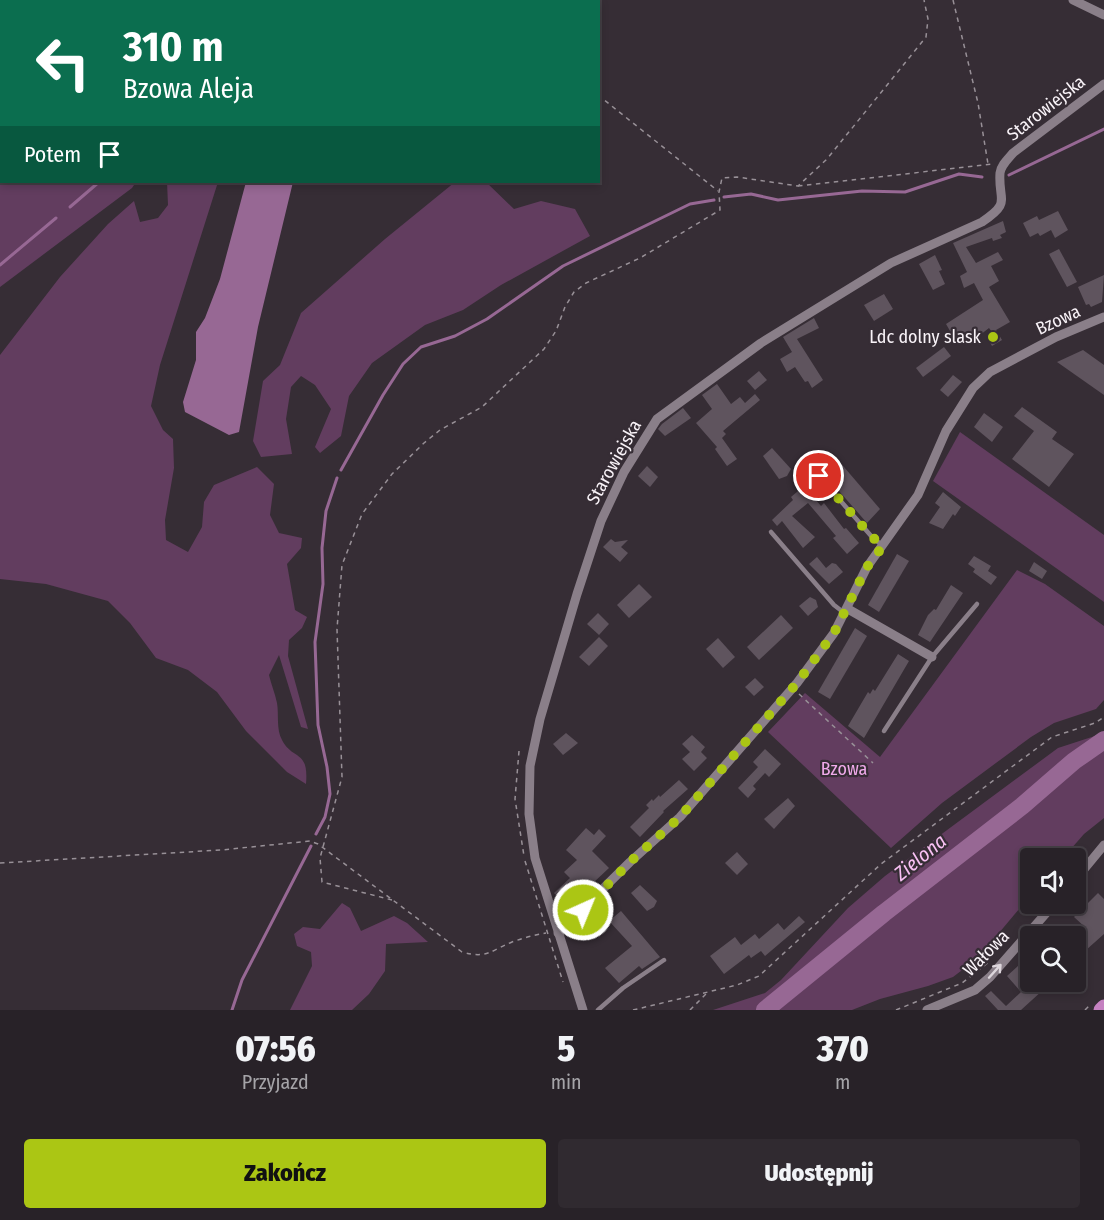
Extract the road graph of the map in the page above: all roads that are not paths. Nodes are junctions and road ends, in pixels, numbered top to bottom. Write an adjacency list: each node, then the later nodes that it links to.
1 (1073, 0): 2 (street)
2 (1104, 15)
3 (1104, 84): 15 (street, Starowiejska)
4 (1104, 317): 7 (street, Bzowa)
5 (819, 476): 7 (lane)
6 (771, 532): 9 (lane)
7 (883, 546): 9 (street, Bzowa)
8 (977, 604): 10 (lane)
9 (847, 611): 10 (street); 15 (street, Bzowa)
10 (932, 657): 11 (lane)
11 (884, 731)
12 (1104, 845): 13 (street)
13 (1086, 867)
14 (1046, 914): 20 (street, Wałowa, one-way to 14)
15 (558, 933): 18 (street, Starowiejska)
16 (664, 960): 19 (lane)
17 (1104, 1007): 21 (main road)
18 (583, 1010)
19 (598, 1010)
20 (927, 1010)
21 (1101, 1010)

